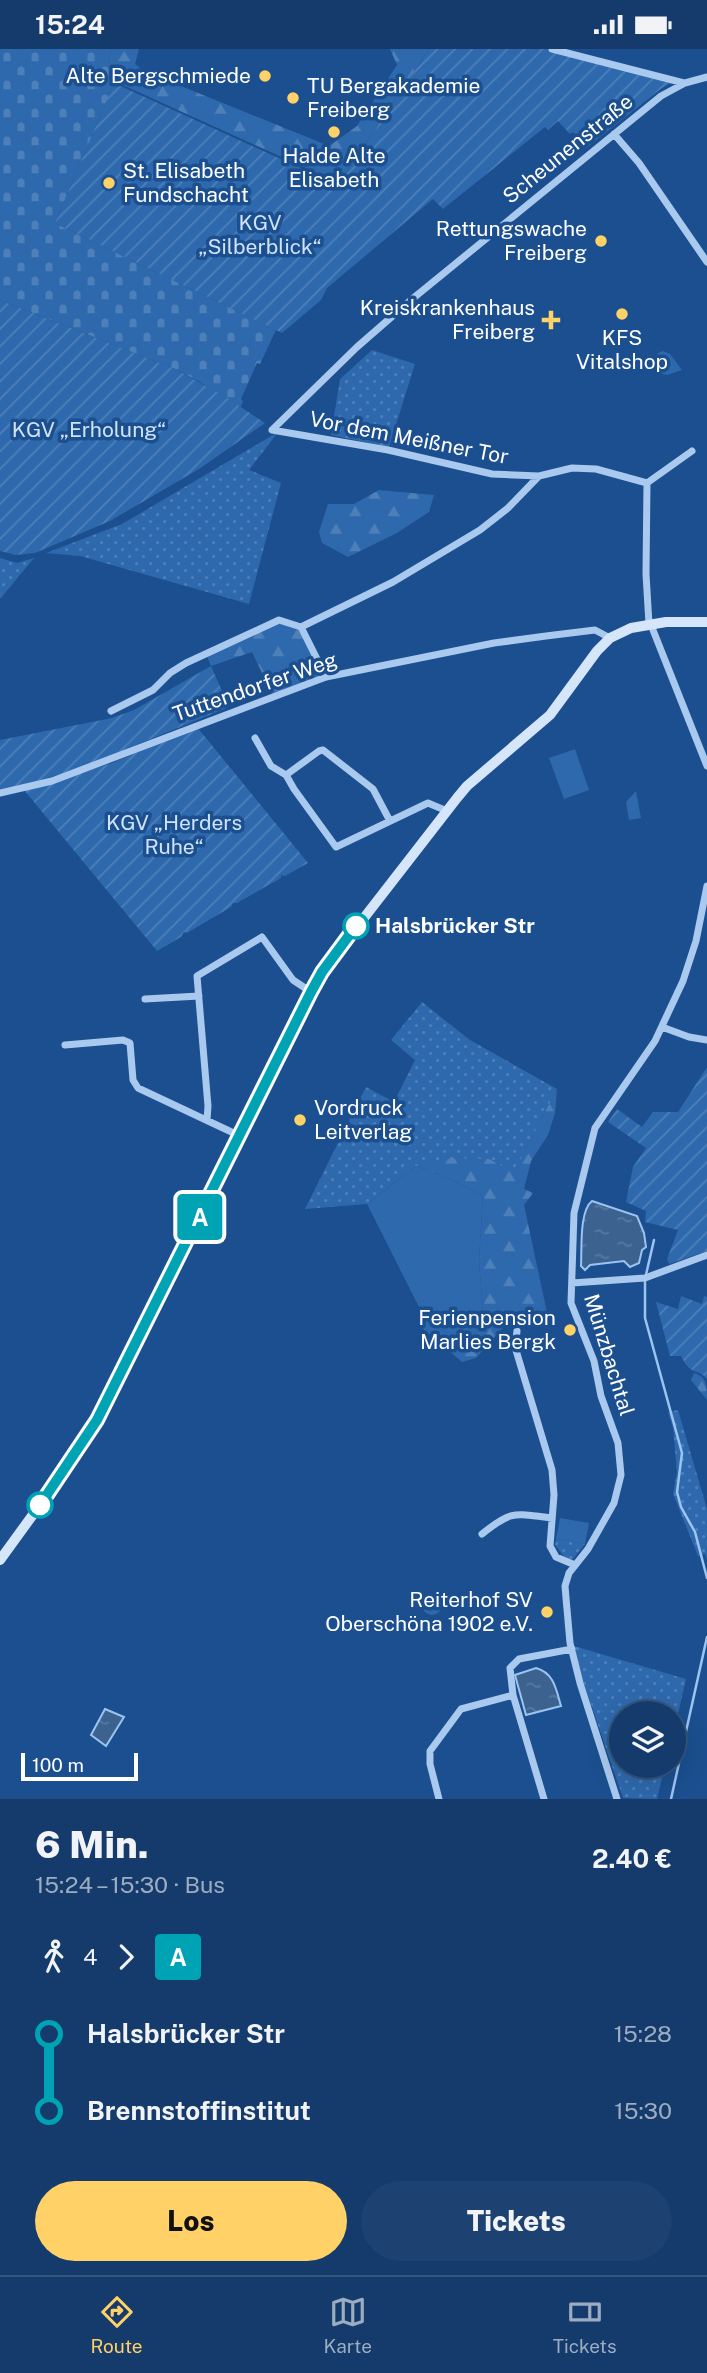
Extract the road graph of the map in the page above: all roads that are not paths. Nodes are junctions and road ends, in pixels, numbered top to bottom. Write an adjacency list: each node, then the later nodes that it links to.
1 (552, 49): 3 (street)
2 (707, 76): 3 (street, Scheunenstraße)
3 (685, 83): 4 (street, Scheunenstraße)
4 (614, 134): 5 (street); 6 (street, Scheunenstraße)
5 (707, 262)
6 (272, 430): 8 (street, Vor dem Meißner Tor)
7 (692, 451): 9 (street)
8 (539, 476): 9 (street, Vor dem Meißner Tor); 12 (street)
9 (647, 483): 11 (street)
10 (707, 622): 11 (main road)
11 (651, 624): 13 (main road); 17 (street)
12 (301, 627): 14 (street); 15 (street)
13 (610, 638): 14 (street, Tuttendorfer Weg); 20 (main road)
14 (326, 677): 19 (street, Tuttendorfer Weg)
15 (111, 711)
16 (255, 738): 18 (street)
17 (707, 766)
18 (286, 775): 21 (street); 21 (street)
19 (0, 793)
20 (447, 811): 21 (street); 23 (main road)
21 (390, 821)
22 (707, 886): 26 (street, Münzbachtal)
23 (311, 992): 24 (street); 30 (main road)
24 (199, 996): 25 (street); 29 (street)
25 (145, 999)
26 (662, 1027): 27 (street); 32 (street, Münzbachtal)
27 (707, 1040)
28 (65, 1045): 29 (street)
29 (207, 1120): 30 (street)
30 (240, 1136): 36 (main road)
31 (707, 1255): 32 (street)
32 (572, 1283): 37 (street, Münzbachtal)
33 (517, 1331): 34 (street)
34 (552, 1518): 35 (street); 37 (street)
35 (482, 1534)
36 (0, 1560)
37 (575, 1565): 38 (street, Münzbachtal)
38 (572, 1649): 39 (street); 42 (street, Münzbachtal)
39 (513, 1695): 40 (street); 41 (street)
40 (439, 1799)
41 (544, 1799)
42 (617, 1799)

